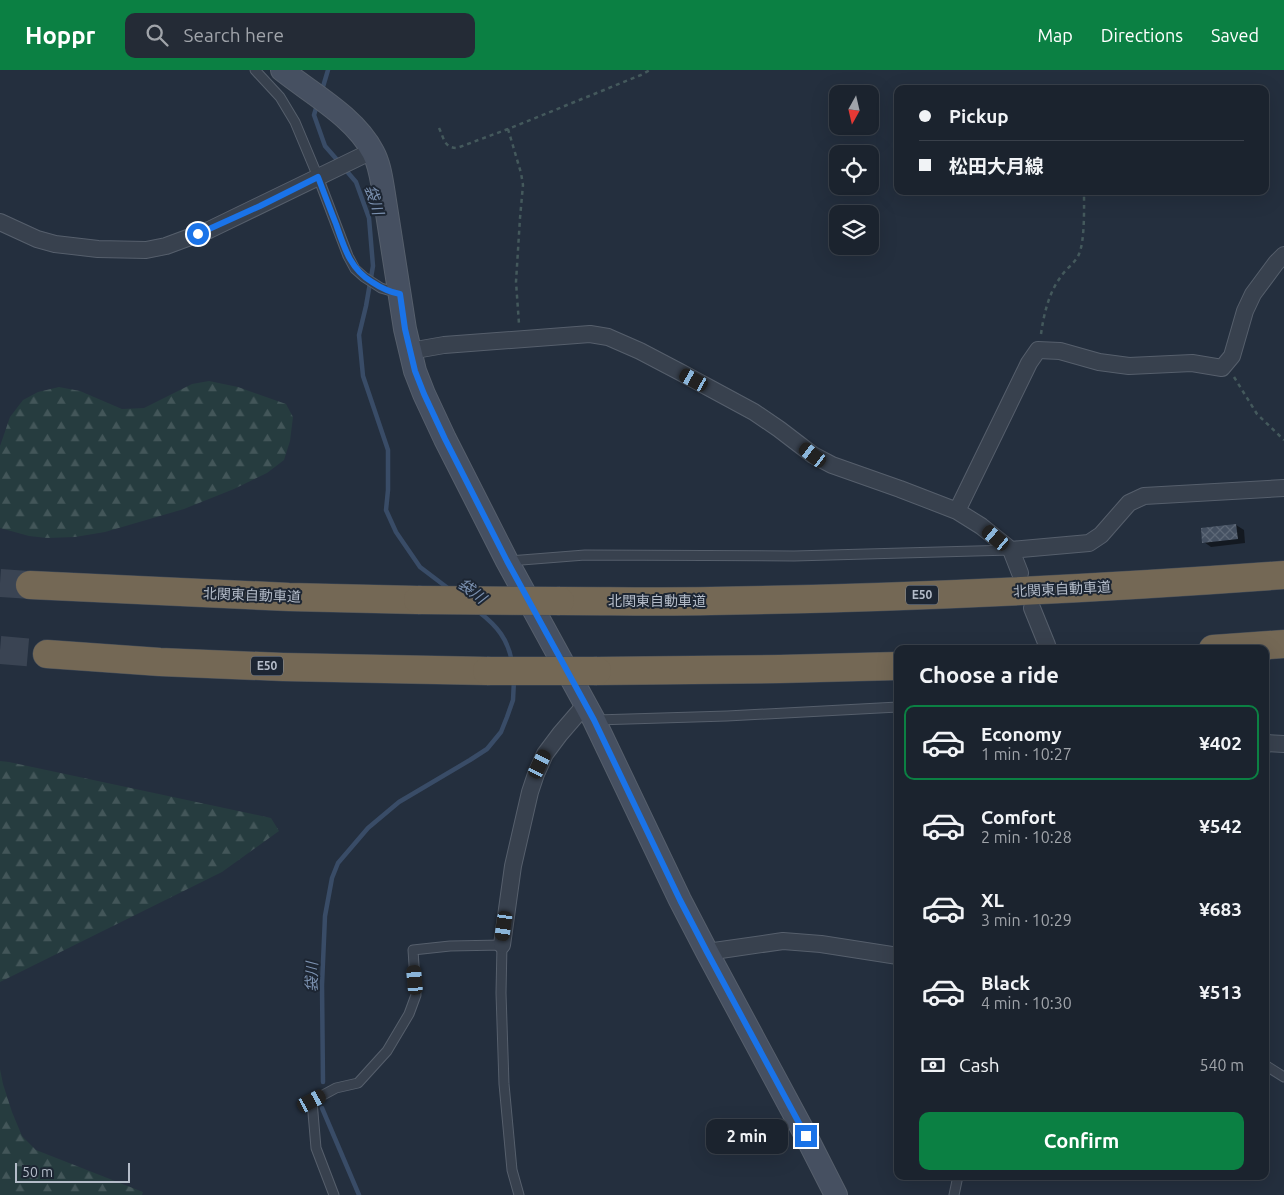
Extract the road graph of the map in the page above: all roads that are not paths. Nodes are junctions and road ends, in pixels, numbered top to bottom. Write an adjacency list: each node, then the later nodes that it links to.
1 (255, 70): 4 (lane)
2 (289, 76): 3 (main road)
3 (368, 153): 4 (street); 7 (main road)
4 (323, 175): 5 (street); 7 (lane)
5 (0, 222)
6 (1284, 255): 10 (street)
7 (391, 291): 8 (main road)
8 (410, 351): 10 (street); 12 (main road)
9 (1284, 488): 11 (street)
10 (957, 512): 11 (street)
11 (1011, 550): 12 (lane); 13 (street)
12 (507, 561): 23 (main road)
13 (1020, 573)
14 (1284, 575): 15 (highway, 北関東自動車道 / E50, bridge)
15 (30, 585)
16 (1032, 608): 18 (street)
17 (1284, 644): 19 (highway)
18 (1047, 645)
19 (1269, 645)
20 (47, 654): 21 (highway, E50, bridge)
21 (894, 666)
22 (894, 707): 23 (lane)
23 (590, 713): 26 (street); 27 (main road)
24 (1269, 743): 25 (street)
25 (1284, 744)
26 (502, 945): 32 (lane); 33 (lane)
27 (707, 952): 28 (street); 34 (main road)
28 (894, 955)
29 (1269, 1068): 30 (lane)
30 (1284, 1077)
31 (957, 1180): 35 (lane)
32 (334, 1195)
33 (519, 1195)
34 (836, 1195)
35 (954, 1195)

